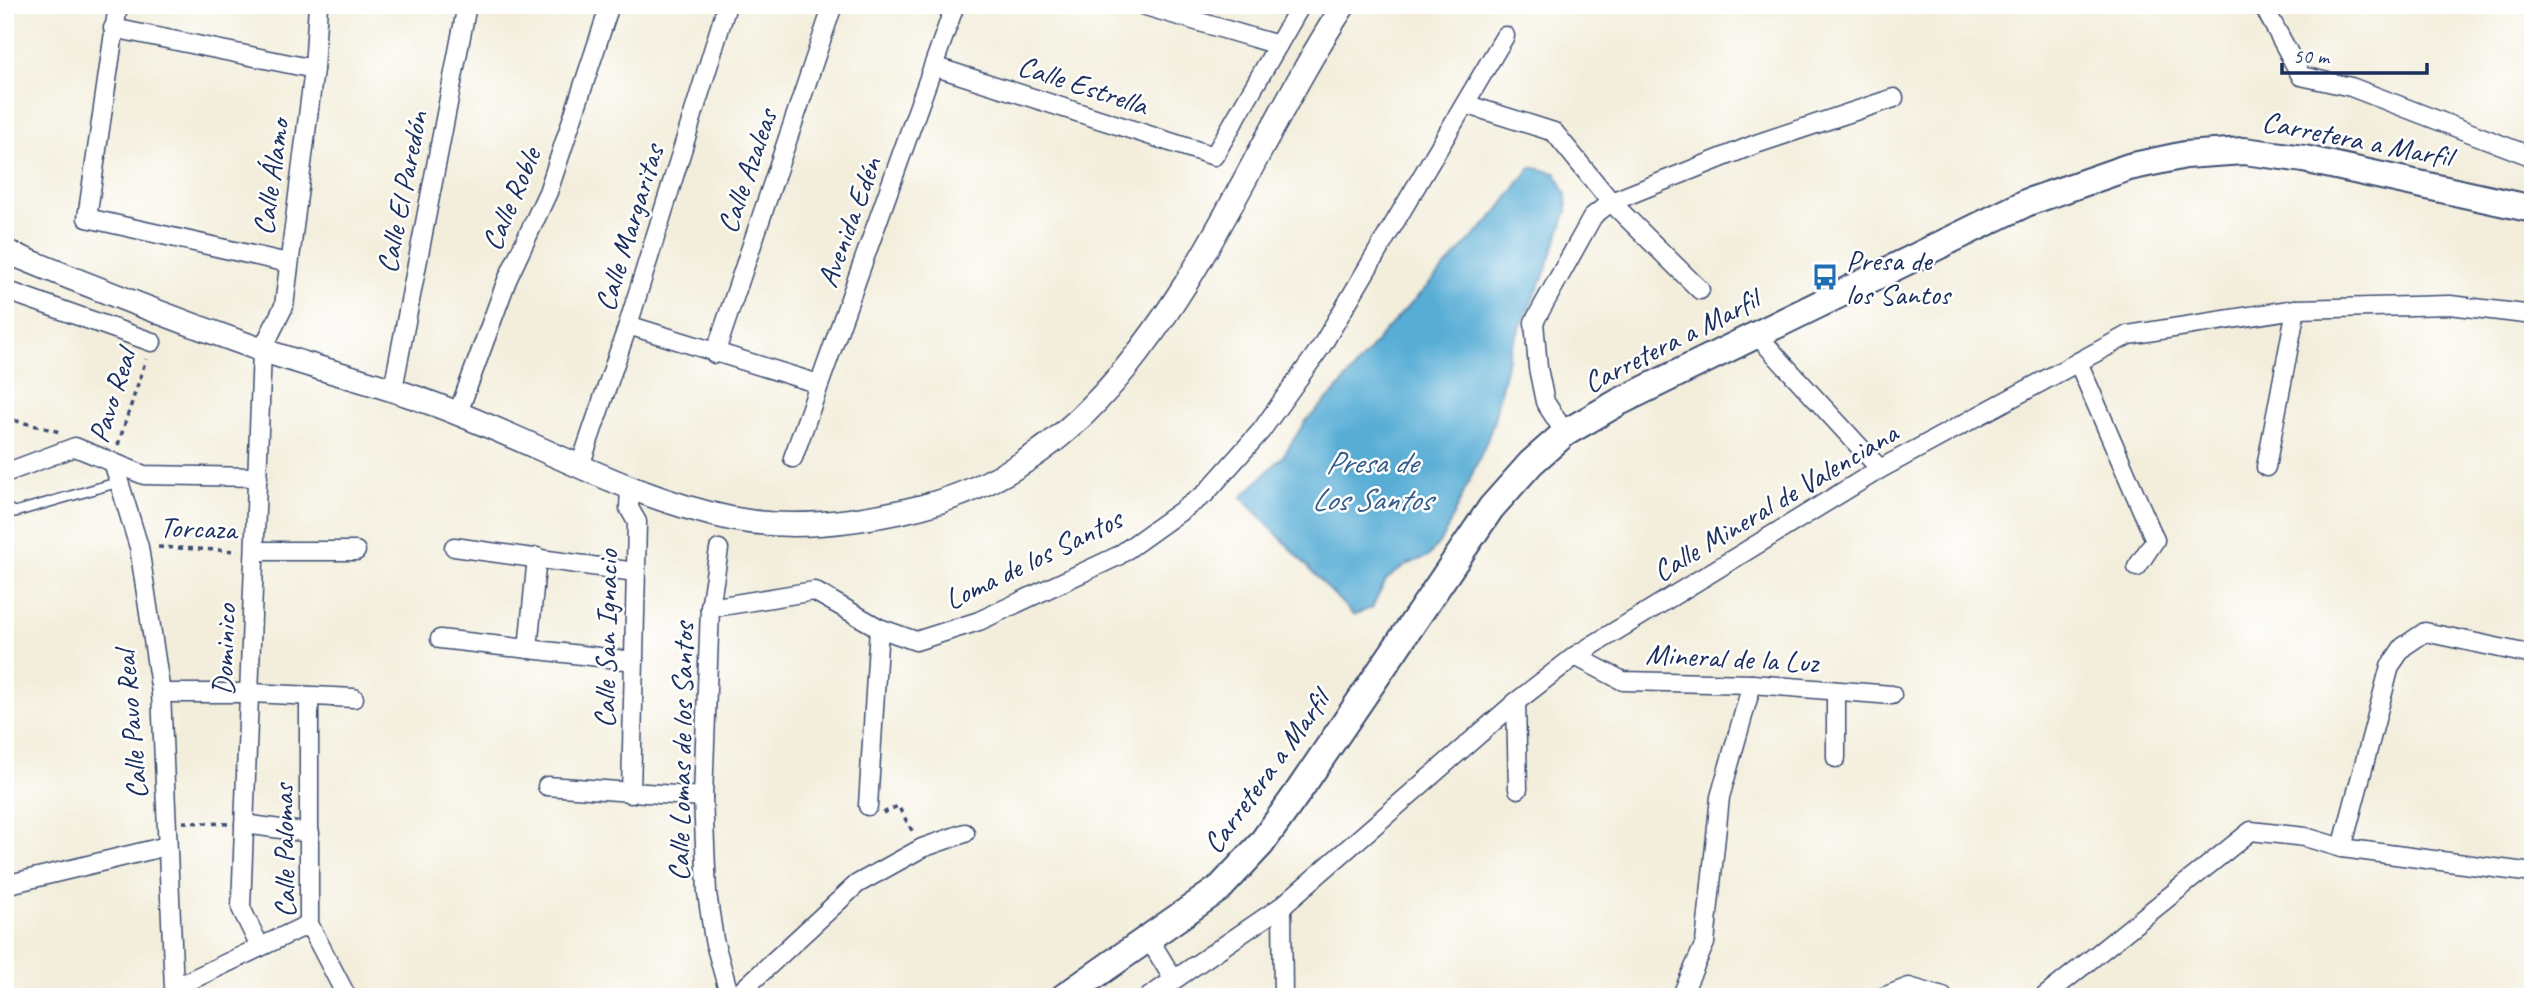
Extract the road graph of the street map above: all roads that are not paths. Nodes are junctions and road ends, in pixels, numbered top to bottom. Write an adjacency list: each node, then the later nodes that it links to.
1 (118, 5): 12 (street)
2 (318, 5): 16 (street, Calle Álamo)
3 (467, 5): 35 (street, Calle El Paredón)
4 (610, 5): 36 (street, Calle Roble)
5 (727, 5): 28 (street, Calle Margaritas)
6 (833, 5): 32 (street, Calle Azaleas)
7 (956, 5): 15 (street, Avenida Edén)
8 (1142, 5): 14 (street)
9 (1301, 5): 14 (street)
10 (1343, 5): 46 (street)
11 (2263, 5): 19 (street)
12 (113, 28): 16 (street); 23 (street)
13 (1505, 36): 18 (street, Loma de los Santos)
14 (1278, 45): 15 (street, Calle Estrella)
15 (936, 67): 34 (street, Avenida Edén)
16 (314, 69): 23 (street, Calle Álamo)
17 (1894, 98): 20 (street)
18 (1465, 104): 20 (street); 56 (street, Loma de los Santos)
19 (2533, 157)
20 (1611, 202): 25 (street); 37 (street)
21 (2533, 209): 29 (main road, Carretera a Marfil)
22 (5, 251): 31 (street)
23 (288, 263): 31 (street, Calle Álamo)
24 (5, 290): 30 (street)
25 (1700, 290)
26 (2296, 309): 27 (street, Calle Mineral de Valenciana); 33 (street, Calle Mineral de Valenciana); 41 (street)
27 (2533, 315)
28 (628, 325): 32 (street); 40 (street, Calle Margaritas)
29 (1756, 334): 37 (main road, Carretera a Marfil); 42 (street)
30 (152, 342)
31 (262, 350): 35 (street); 44 (street, Dominico)
32 (715, 354): 34 (street)
33 (2078, 362): 42 (street, Calle Mineral de Valenciana); 53 (street)
34 (819, 384): 38 (street, Avenida Edén)
35 (393, 390): 36 (street)
36 (458, 413): 40 (street)
37 (1565, 433): 85 (main road, Carretera a Marfil)
38 (793, 458)
39 (113, 463): 43 (street); 44 (street); 45 (street, Calle Pavo Real)
40 (580, 466): 46 (street)
41 (2266, 467)
42 (1880, 469): 60 (street, Calle Mineral de Valenciana)
43 (5, 473)
44 (258, 477): 50 (street, Dominico)
45 (119, 482): 47 (lane); 64 (street, Calle Pavo Real)
46 (629, 487): 54 (street, Calle San Ignacio)
47 (5, 508)
48 (454, 547): 52 (street)
49 (719, 549): 55 (street, Calle Lomas de los Santos)
50 (255, 551): 51 (street); 65 (street, Dominico)
51 (356, 551)
52 (537, 557): 54 (street); 58 (street)
53 (2137, 566)
54 (635, 572): 61 (street, Calle San Ignacio)
55 (710, 608): 56 (street, Loma de los Santos); 74 (street, Calle Lomas de los Santos)
56 (879, 628): 75 (street)
57 (440, 639): 58 (street)
58 (528, 649): 61 (street)
59 (2533, 655): 80 (street)
60 (1575, 656): 62 (street, Mineral de la Luz); 69 (street, Calle Mineral de Valenciana)
61 (634, 661): 73 (street, Calle San Ignacio)
62 (1752, 684): 63 (street, Mineral de la Luz); 94 (street)
63 (1836, 691): 66 (street, Mineral de la Luz); 70 (street)
64 (162, 693): 65 (street); 79 (street, Calle Pavo Real)
65 (251, 693): 67 (street); 76 (street, Dominico)
66 (1892, 695)
67 (309, 696): 68 (street); 77 (street, Calle Palomas)
68 (354, 698)
69 (1516, 702): 72 (street); 83 (street, Calle Mineral de Valenciana)
70 (1836, 758)
71 (547, 786): 73 (street)
72 (1518, 789)
73 (631, 794): 74 (street)
74 (703, 797): 89 (street, Calle Lomas de los Santos)
75 (868, 806)
76 (244, 824): 77 (street); 86 (street, Dominico)
77 (310, 833): 84 (street, Calle Palomas)
78 (965, 833): 90 (street)
79 (167, 846): 82 (street); 86 (street, Calle Pavo Real)
80 (2342, 848): 81 (street); 97 (street)
81 (2533, 873)
82 (5, 885)
83 (1282, 906): 87 (street, Calle Mineral de Valenciana); 93 (street)
84 (309, 924): 86 (street); 88 (street, Calle Palomas)
85 (1149, 939): 87 (street); 91 (main road, Carretera a Marfil)
86 (260, 947)
87 (1174, 980): 92 (street, Calle Mineral de Valenciana)
88 (347, 997)
89 (730, 997)
90 (735, 997)
91 (1064, 997)
92 (1149, 997)
93 (1283, 997)
94 (1681, 997)
95 (1883, 997): 96 (street)
96 (1943, 997)
97 (2044, 997)

